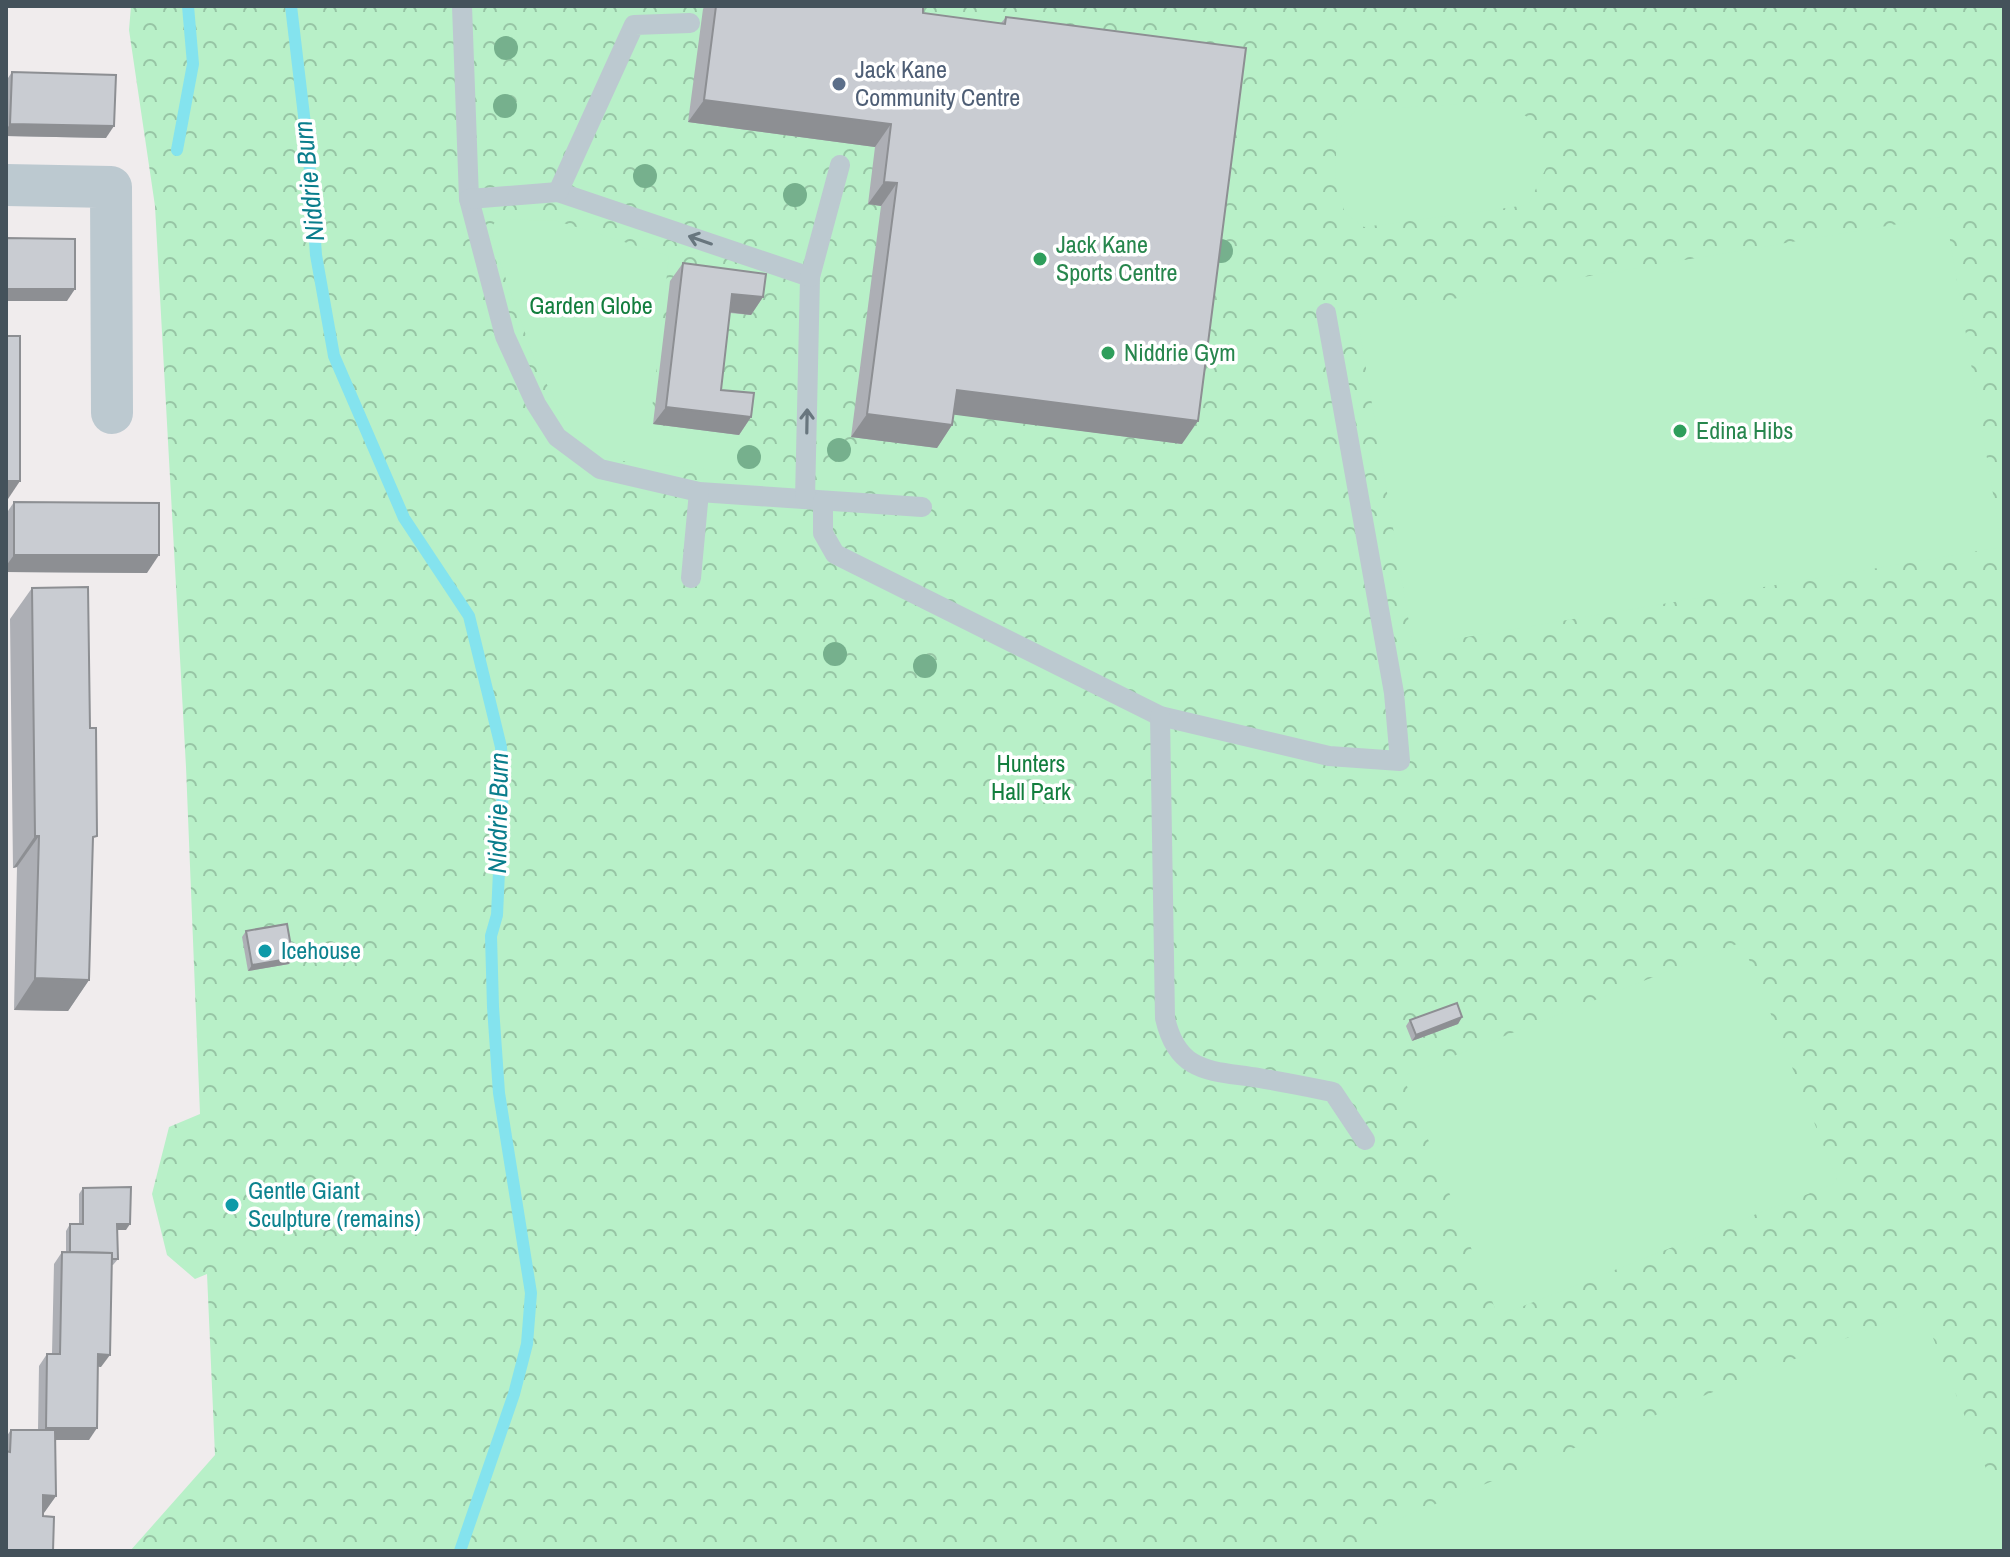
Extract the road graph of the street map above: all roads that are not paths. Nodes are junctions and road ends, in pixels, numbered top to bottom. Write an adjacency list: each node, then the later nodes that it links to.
1 (462, 6): 6 (lane)
2 (690, 23): 5 (lane)
3 (840, 165): 7 (lane)
4 (6, 185): 9 (street)
5 (558, 192): 6 (lane); 7 (lane, one-way to 5)
6 (469, 199): 10 (lane)
7 (810, 277): 11 (lane, one-way to 7)
8 (1326, 313): 14 (lane)
9 (112, 413)
10 (699, 492): 11 (lane); 13 (lane)
11 (814, 500): 12 (lane); 14 (lane)
12 (922, 507)
13 (691, 578)
14 (1160, 716): 15 (lane)
15 (1365, 1140)

